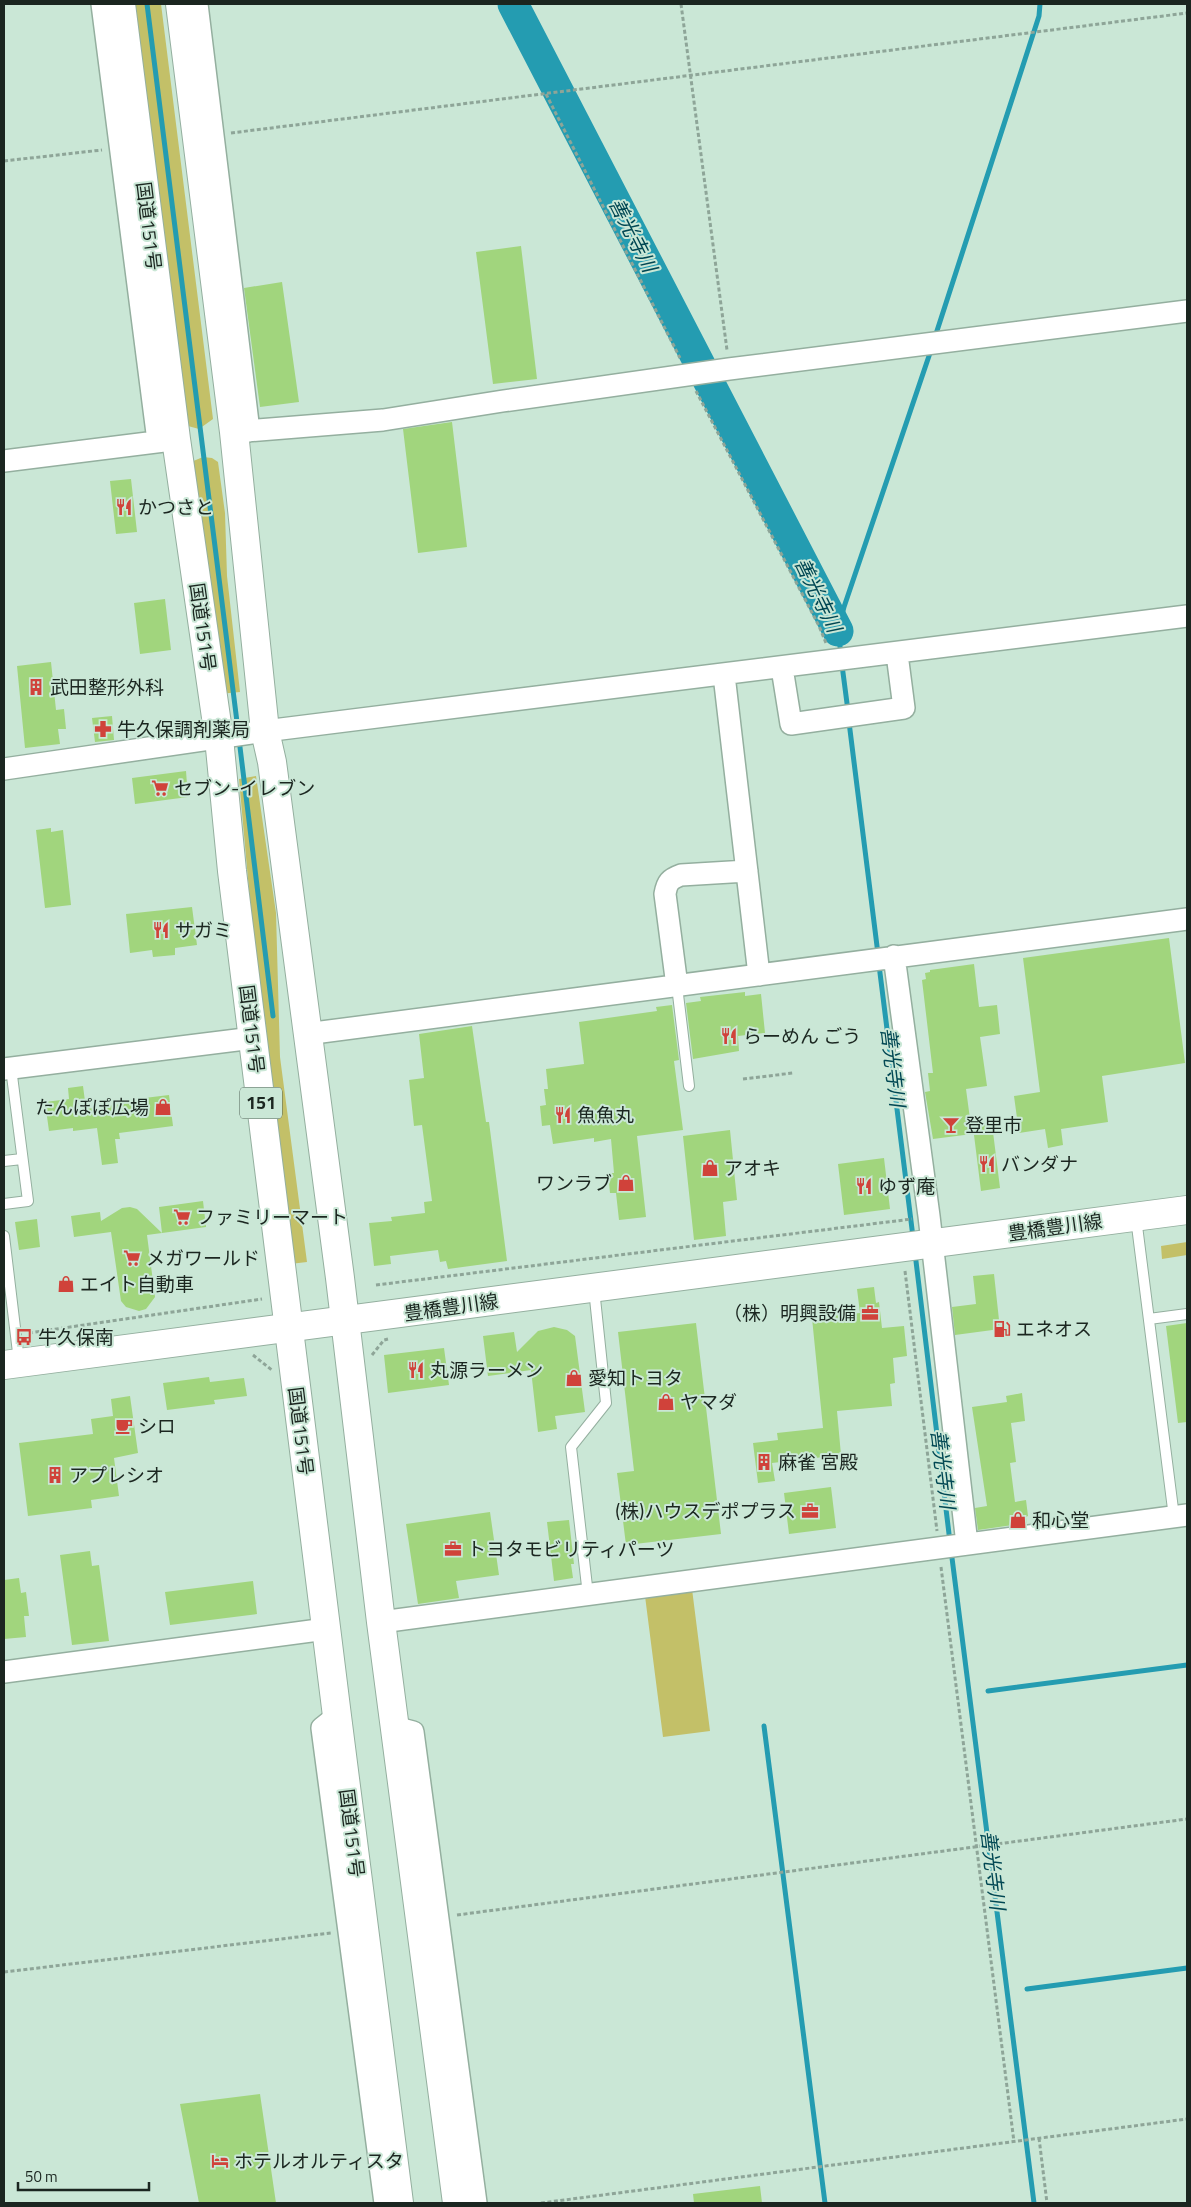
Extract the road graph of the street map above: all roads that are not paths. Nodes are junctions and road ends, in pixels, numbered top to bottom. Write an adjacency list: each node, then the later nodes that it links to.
1 (102, 4): 7 (street)
2 (121, 4): 7 (main road, 国道151号 / 151)
3 (180, 4): 6 (main road)
4 (197, 4): 6 (street)
5 (1187, 312): 6 (street)
6 (241, 432): 13 (main road)
7 (167, 440): 8 (street); 14 (main road, 国道151号 / 151)
8 (4, 461)
9 (1187, 616): 10 (street)
10 (897, 654): 11 (street); 11 (street)
11 (782, 668): 12 (street)
12 (724, 675): 13 (street); 16 (street)
13 (265, 731): 14 (street); 21 (main road)
14 (219, 738): 15 (street); 22 (main road, 国道151号 / 151)
15 (4, 769)
16 (747, 871): 19 (street); 20 (street)
17 (1187, 918): 18 (street)
18 (881, 958): 19 (street); 31 (street)
19 (759, 975): 20 (street)
20 (677, 986): 21 (street); 24 (lane)
21 (306, 1034): 35 (main road)
22 (253, 1038): 23 (street); 36 (main road, 国道151号 / 151)
23 (8, 1068): 25 (lane)
24 (689, 1086)
25 (22, 1159): 26 (lane); 27 (lane)
26 (4, 1161)
27 (4, 1204)
28 (1187, 1210): 29 (main road, 豊橋豊川線)
29 (1136, 1216): 31 (main road, 豊橋豊川線); 34 (lane)
30 (4, 1242): 37 (lane)
31 (915, 1252): 32 (main road, 豊橋豊川線); 39 (street)
32 (593, 1288): 35 (main road, 豊橋豊川線); 40 (lane)
33 (1187, 1314): 34 (lane)
34 (1149, 1319): 38 (lane)
35 (345, 1320): 36 (main road, 豊橋豊川線); 41 (main road)
36 (289, 1327): 37 (main road, 豊橋豊川線); 42 (main road, 国道151号 / 151)
37 (12, 1363)
38 (1180, 1516): 39 (street)
39 (952, 1546): 40 (street)
40 (588, 1595): 41 (street)
41 (381, 1622): 45 (main road)
42 (326, 1629): 43 (street); 44 (main road, 国道151号 / 151)
43 (4, 1672)
44 (337, 1716): 46 (street); 47 (main road, 国道151号 / 151)
45 (394, 1727): 48 (main road); 49 (street)
46 (384, 2203)
47 (399, 2203)
48 (457, 2203)
49 (476, 2203)

